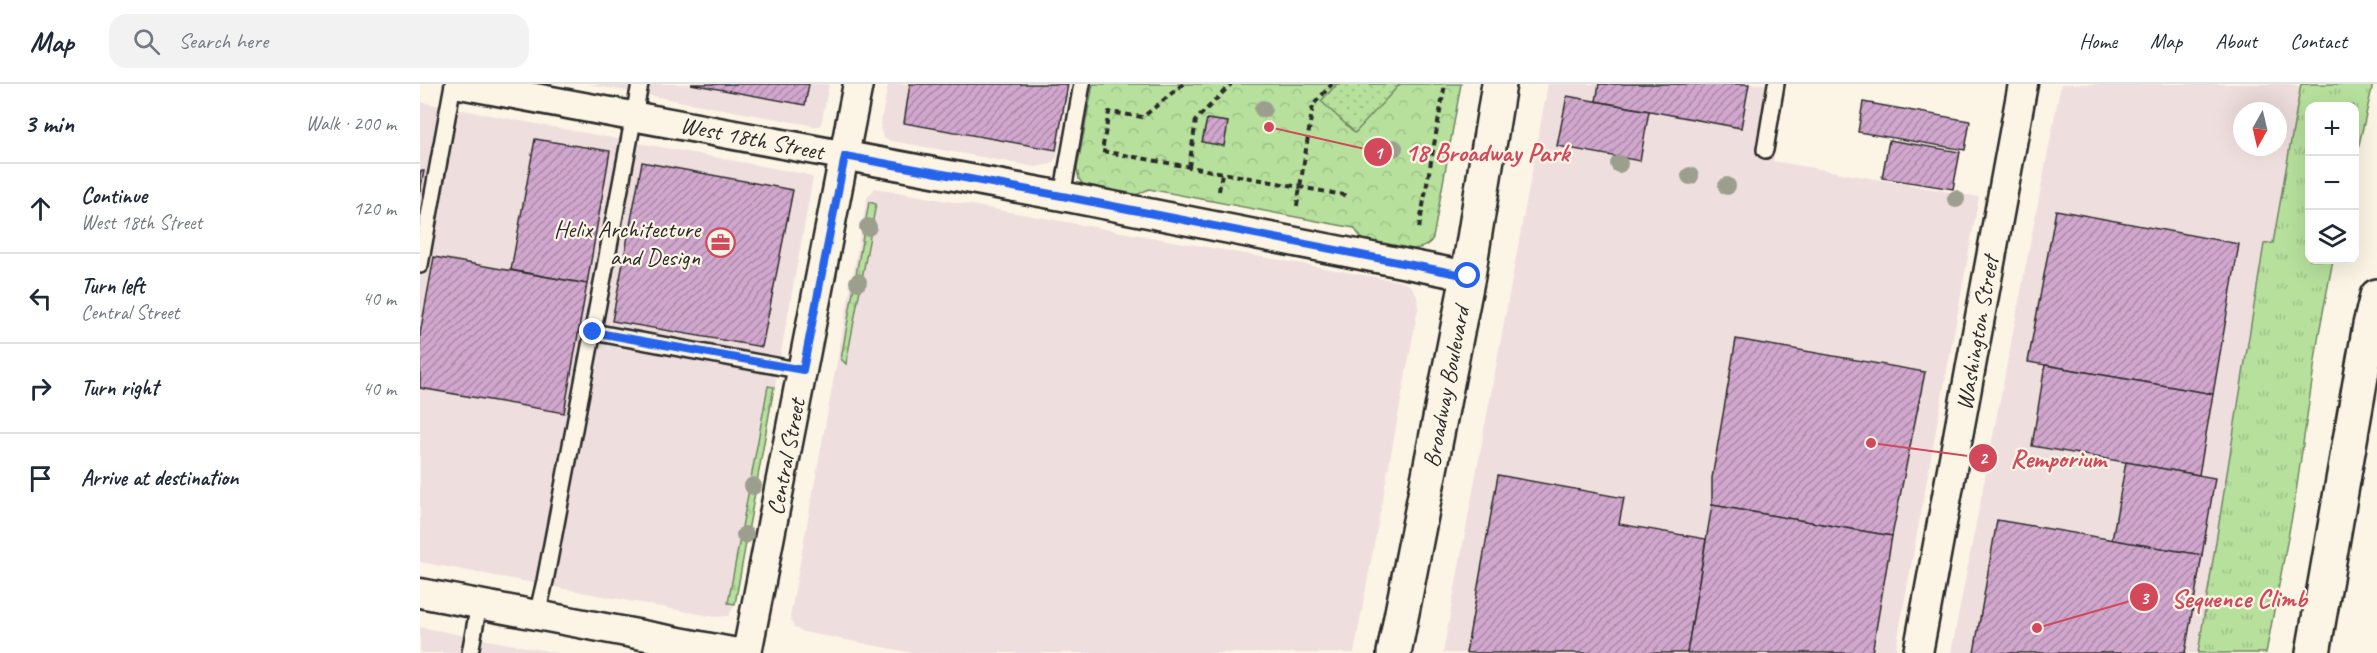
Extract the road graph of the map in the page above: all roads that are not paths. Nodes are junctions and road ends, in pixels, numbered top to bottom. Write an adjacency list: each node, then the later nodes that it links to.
1 (453, 84): 13 (lane)
2 (460, 84): 9 (street, West 18th Street)
3 (640, 84): 9 (lane)
4 (858, 84): 11 (street, Central Street)
5 (1082, 84): 12 (lane)
6 (1499, 84): 14 (main road, Broadway Boulevard)
7 (1776, 84): 10 (lane)
8 (2023, 84): 26 (street, Washington Street)
9 (634, 115): 11 (street, West 18th Street); 16 (lane)
10 (1765, 150)
11 (845, 156): 12 (street, West 18th Street); 17 (street, Central Street)
12 (1062, 196): 14 (street, West 18th Street)
13 (420, 265)
14 (1468, 276): 25 (main road, Broadway Boulevard)
15 (2377, 296): 27 (main road)
16 (593, 332): 17 (lane); 20 (lane)
17 (803, 370): 24 (street, Central Street)
18 (420, 593): 19 (street)
19 (479, 604): 20 (street); 22 (lane)
20 (537, 615): 21 (street)
21 (668, 646): 23 (street)
22 (470, 653)
23 (737, 653)
24 (747, 653)
25 (1394, 653)
26 (1918, 653)
27 (2313, 653)

